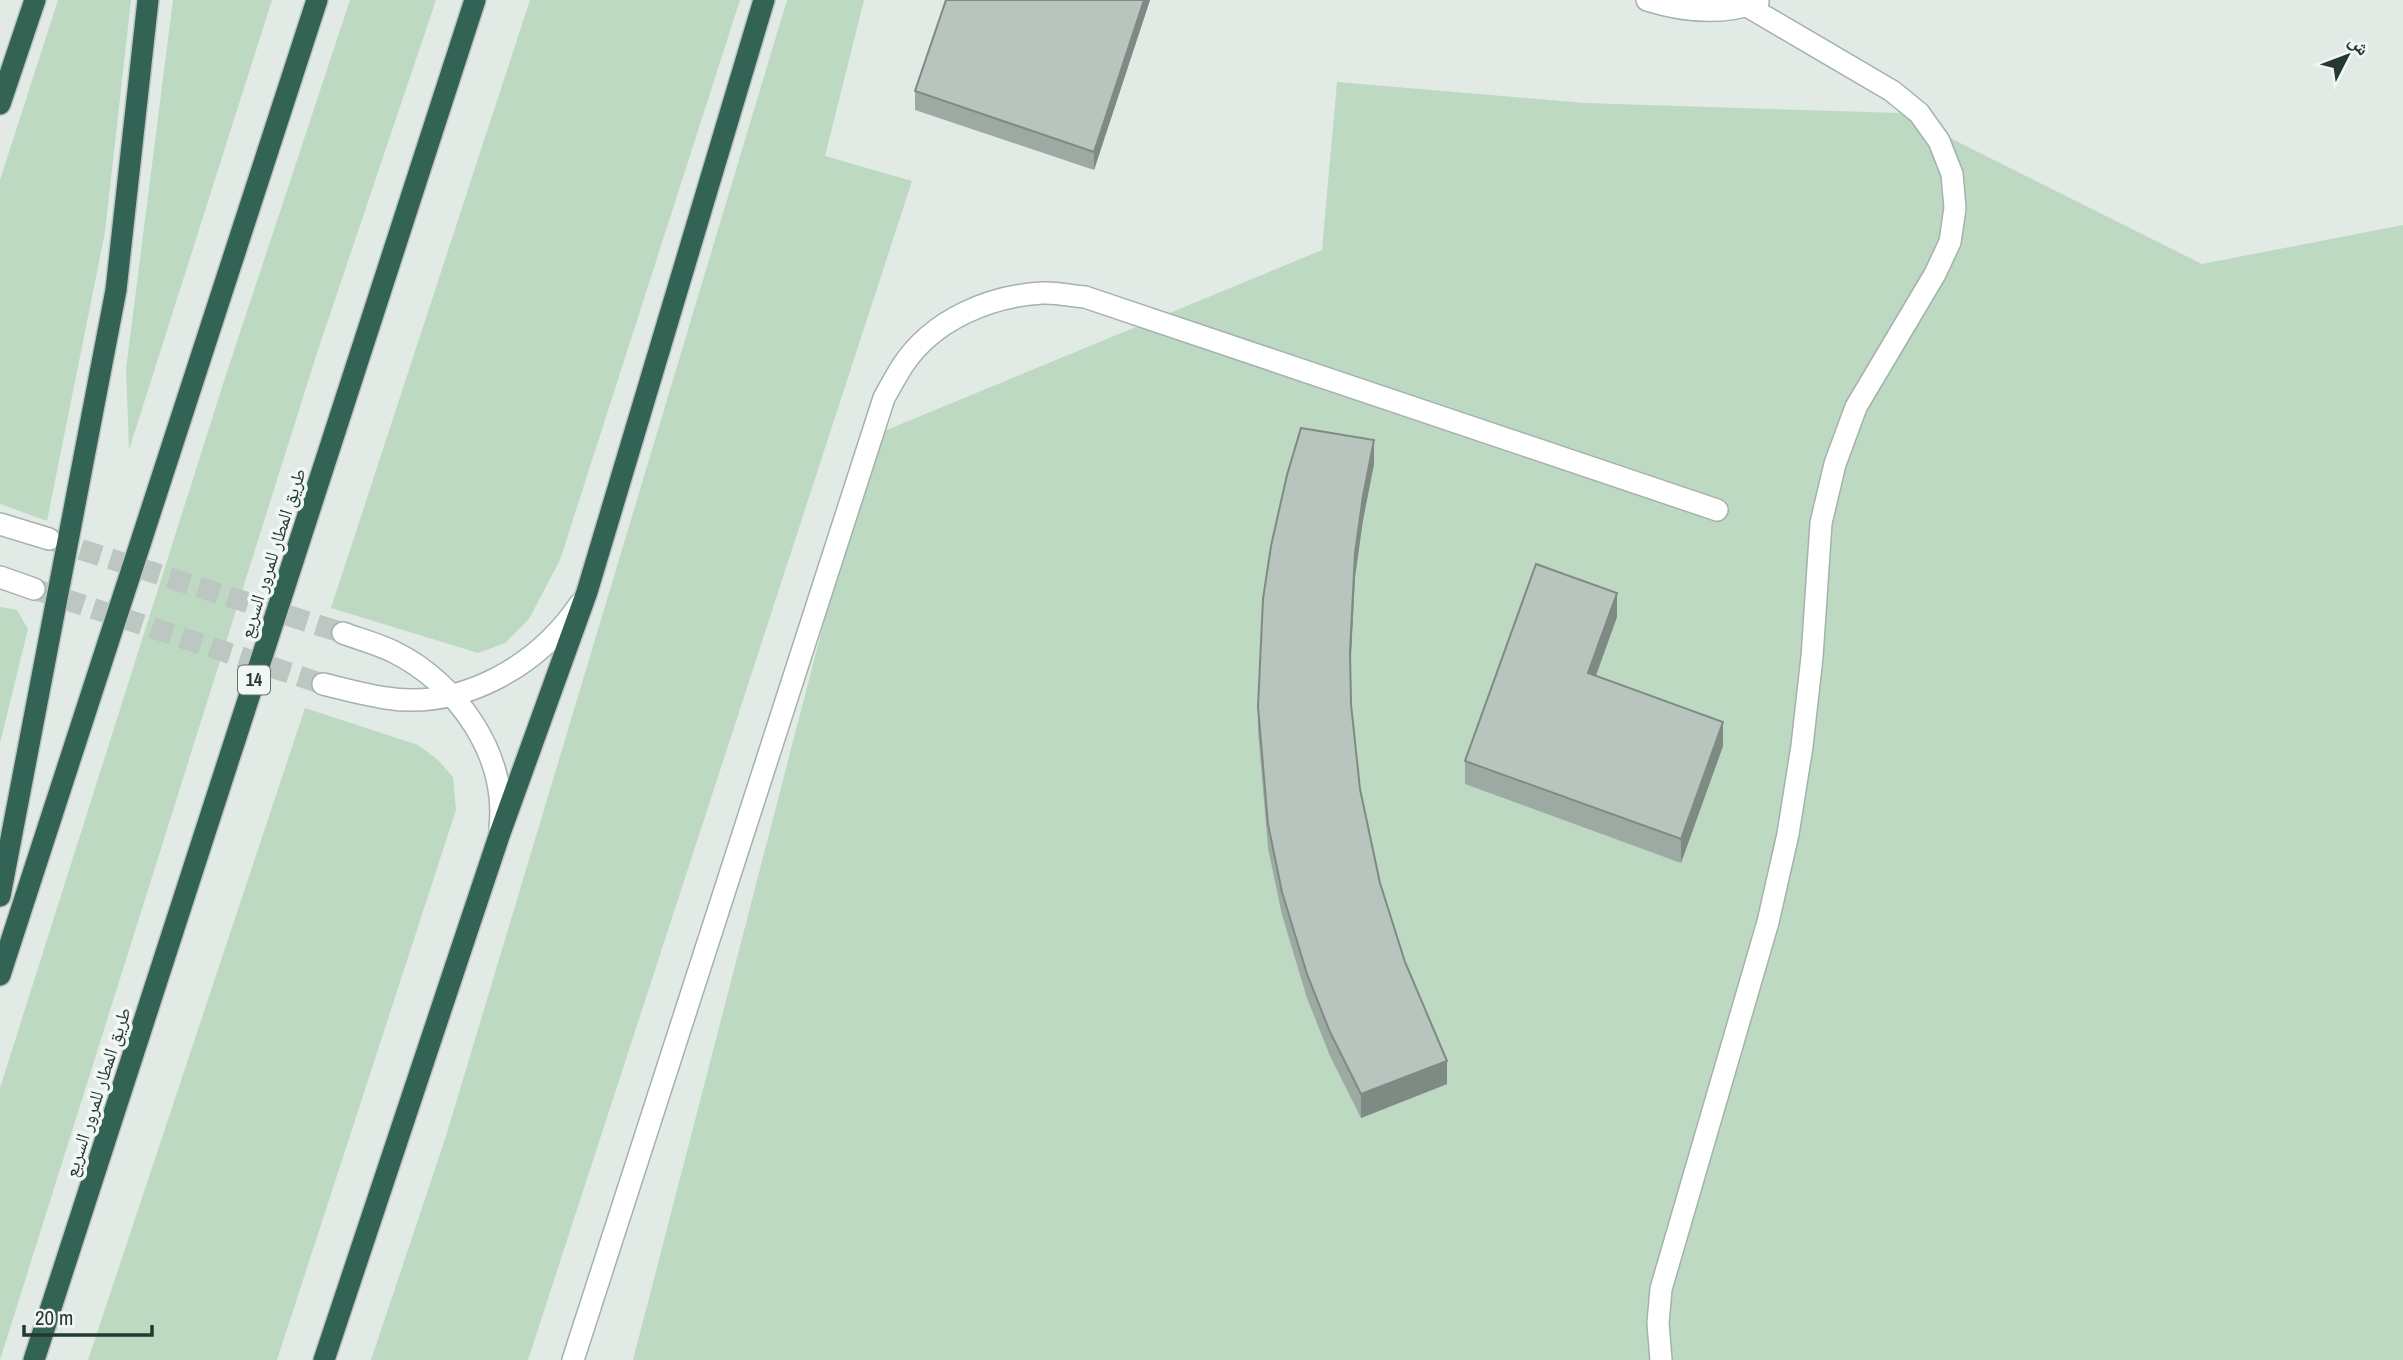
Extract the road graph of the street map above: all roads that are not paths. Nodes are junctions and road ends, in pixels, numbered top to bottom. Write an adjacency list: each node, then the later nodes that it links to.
1 (34, 0): 8 (highway)
2 (148, 0): 19 (highway)
3 (317, 0): 20 (highway)
4 (475, 0): 21 (highway, طريق المطار للمرور السريع / 14)
5 (764, 0): 14 (highway)
6 (1647, 0): 7 (lane)
7 (1755, 3): 24 (lane)
8 (0, 104)
9 (1717, 510): 23 (lane)
10 (1, 524): 11 (lane)
11 (49, 539)
12 (0, 577): 13 (lane)
13 (34, 589)
14 (587, 593): 17 (lane); 18 (highway)
15 (343, 633): 17 (lane)
16 (323, 684): 17 (lane)
17 (453, 695): 18 (lane)
18 (499, 836): 22 (highway)
19 (0, 896)
20 (0, 975)
21 (34, 1360)
22 (324, 1360)
23 (573, 1360)
24 (1661, 1360)

